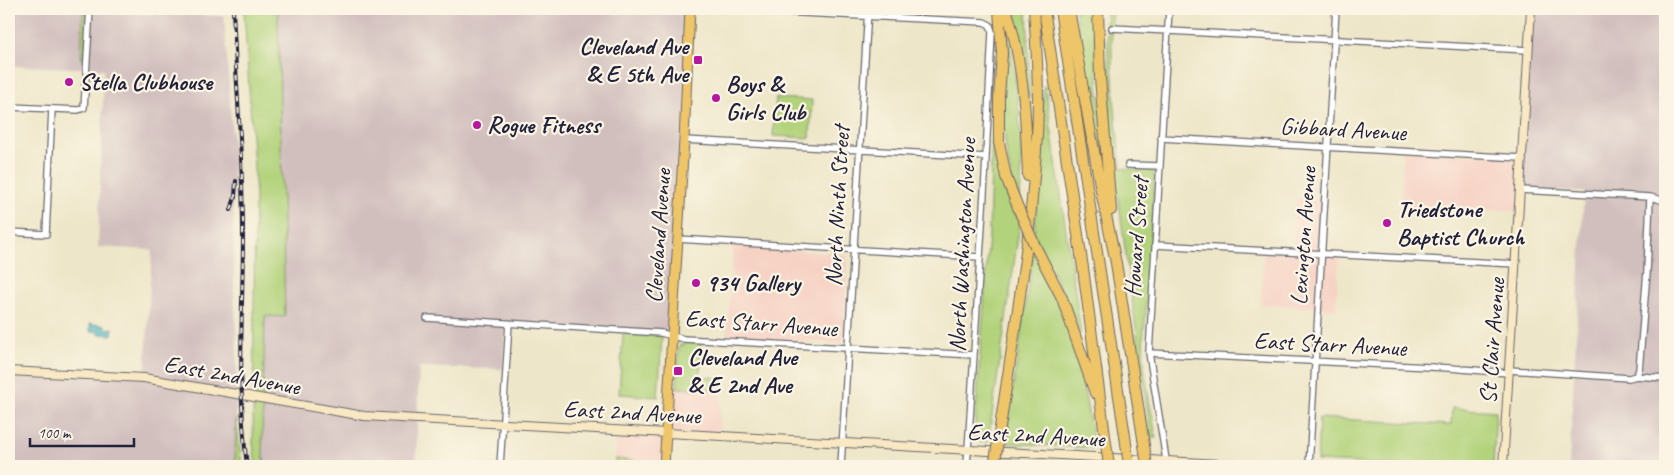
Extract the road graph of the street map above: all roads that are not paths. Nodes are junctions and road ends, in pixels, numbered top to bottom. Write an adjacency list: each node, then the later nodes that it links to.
1 (90, 9): 21 (street)
2 (690, 9): 23 (main road, Cleveland Avenue)
3 (718, 9): 15 (street)
4 (868, 9): 15 (street, North Ninth Street)
5 (999, 9): 33 (highway)
6 (1006, 9): 33 (highway)
7 (1034, 9): 33 (highway)
8 (1044, 9): 53 (highway)
9 (1060, 9): 65 (highway, bridge)
10 (1069, 9): 40 (highway)
11 (1098, 9): 40 (highway)
12 (1169, 9): 17 (street, Howard Street)
13 (1336, 9): 18 (street, Lexington Avenue)
14 (1531, 9): 19 (street, St Clair Avenue)
15 (867, 16): 25 (street, North Ninth Street); 26 (street, North Washington Avenue)
16 (1112, 28): 17 (street)
17 (1167, 31): 18 (street); 22 (street, Howard Street)
18 (1334, 40): 19 (street); 24 (street, Lexington Avenue)
19 (1528, 50): 27 (street, St Clair Avenue)
20 (10, 107): 21 (street)
21 (52, 109): 34 (street)
22 (1161, 138): 24 (street, Gibbard Avenue); 29 (street, Howard Street)
23 (684, 140): 25 (street); 35 (main road, Cleveland Avenue)
24 (1328, 147): 27 (street, Gibbard Avenue); 38 (street, Lexington Avenue)
25 (859, 150): 26 (street); 37 (street, North Ninth Street)
26 (986, 157): 39 (street, North Washington Avenue)
27 (1522, 158): 30 (street, St Clair Avenue)
28 (1128, 165): 29 (street)
29 (1160, 166): 36 (street, Howard Street)
30 (1520, 190): 31 (street); 41 (street, St Clair Avenue)
31 (1650, 197): 32 (street); 51 (street)
32 (1665, 200)
33 (1024, 210): 53 (highway, bridge); 58 (highway, bridge)
34 (9, 232)
35 (677, 239): 37 (street); 44 (main road, Cleveland Avenue)
36 (1155, 245): 38 (street); 46 (street, Howard Street)
37 (853, 250): 39 (street); 45 (street, North Ninth Street)
38 (1322, 254): 41 (street); 48 (street, Lexington Avenue)
39 (980, 257): 47 (street, North Washington Avenue)
40 (1116, 263): 66 (highway, bridge)
41 (1516, 264): 49 (street, St Clair Avenue)
42 (427, 318): 43 (street, East Starr Avenue)
43 (509, 323): 44 (street, East Starr Avenue); 54 (street)
44 (672, 336): 45 (street, East Starr Avenue); 55 (main road, Cleveland Avenue)
45 (848, 348): 47 (street, East Starr Avenue); 56 (street, North Ninth Street)
46 (1149, 354): 48 (street, East Starr Avenue); 59 (street, Howard Street)
47 (974, 355): 57 (street, North Washington Avenue)
48 (1315, 362): 49 (street, East Starr Avenue); 68 (street, Lexington Avenue)
49 (1509, 371): 51 (street, East Starr Avenue); 69 (street, St Clair Avenue)
50 (9, 372): 54 (street, East 2nd Avenue)
51 (1636, 376): 52 (street, East Starr Avenue)
52 (1665, 378)
53 (1101, 408): 64 (highway, bridge)
54 (503, 424): 55 (street, East 2nd Avenue); 60 (street)
55 (666, 433): 56 (street, East 2nd Avenue); 61 (main road, Cleveland Avenue)
56 (842, 443): 57 (street, East 2nd Avenue); 62 (street, North Ninth Street)
57 (968, 450): 59 (street, East 2nd Avenue); 63 (street, North Washington Avenue)
58 (994, 464)
59 (1167, 464): 67 (street, East 2nd Avenue)
60 (500, 466)
61 (664, 466)
62 (841, 466)
63 (967, 466)
64 (1109, 466)
65 (1129, 466)
66 (1147, 466)
67 (1256, 466)
68 (1309, 466)
69 (1503, 466)

